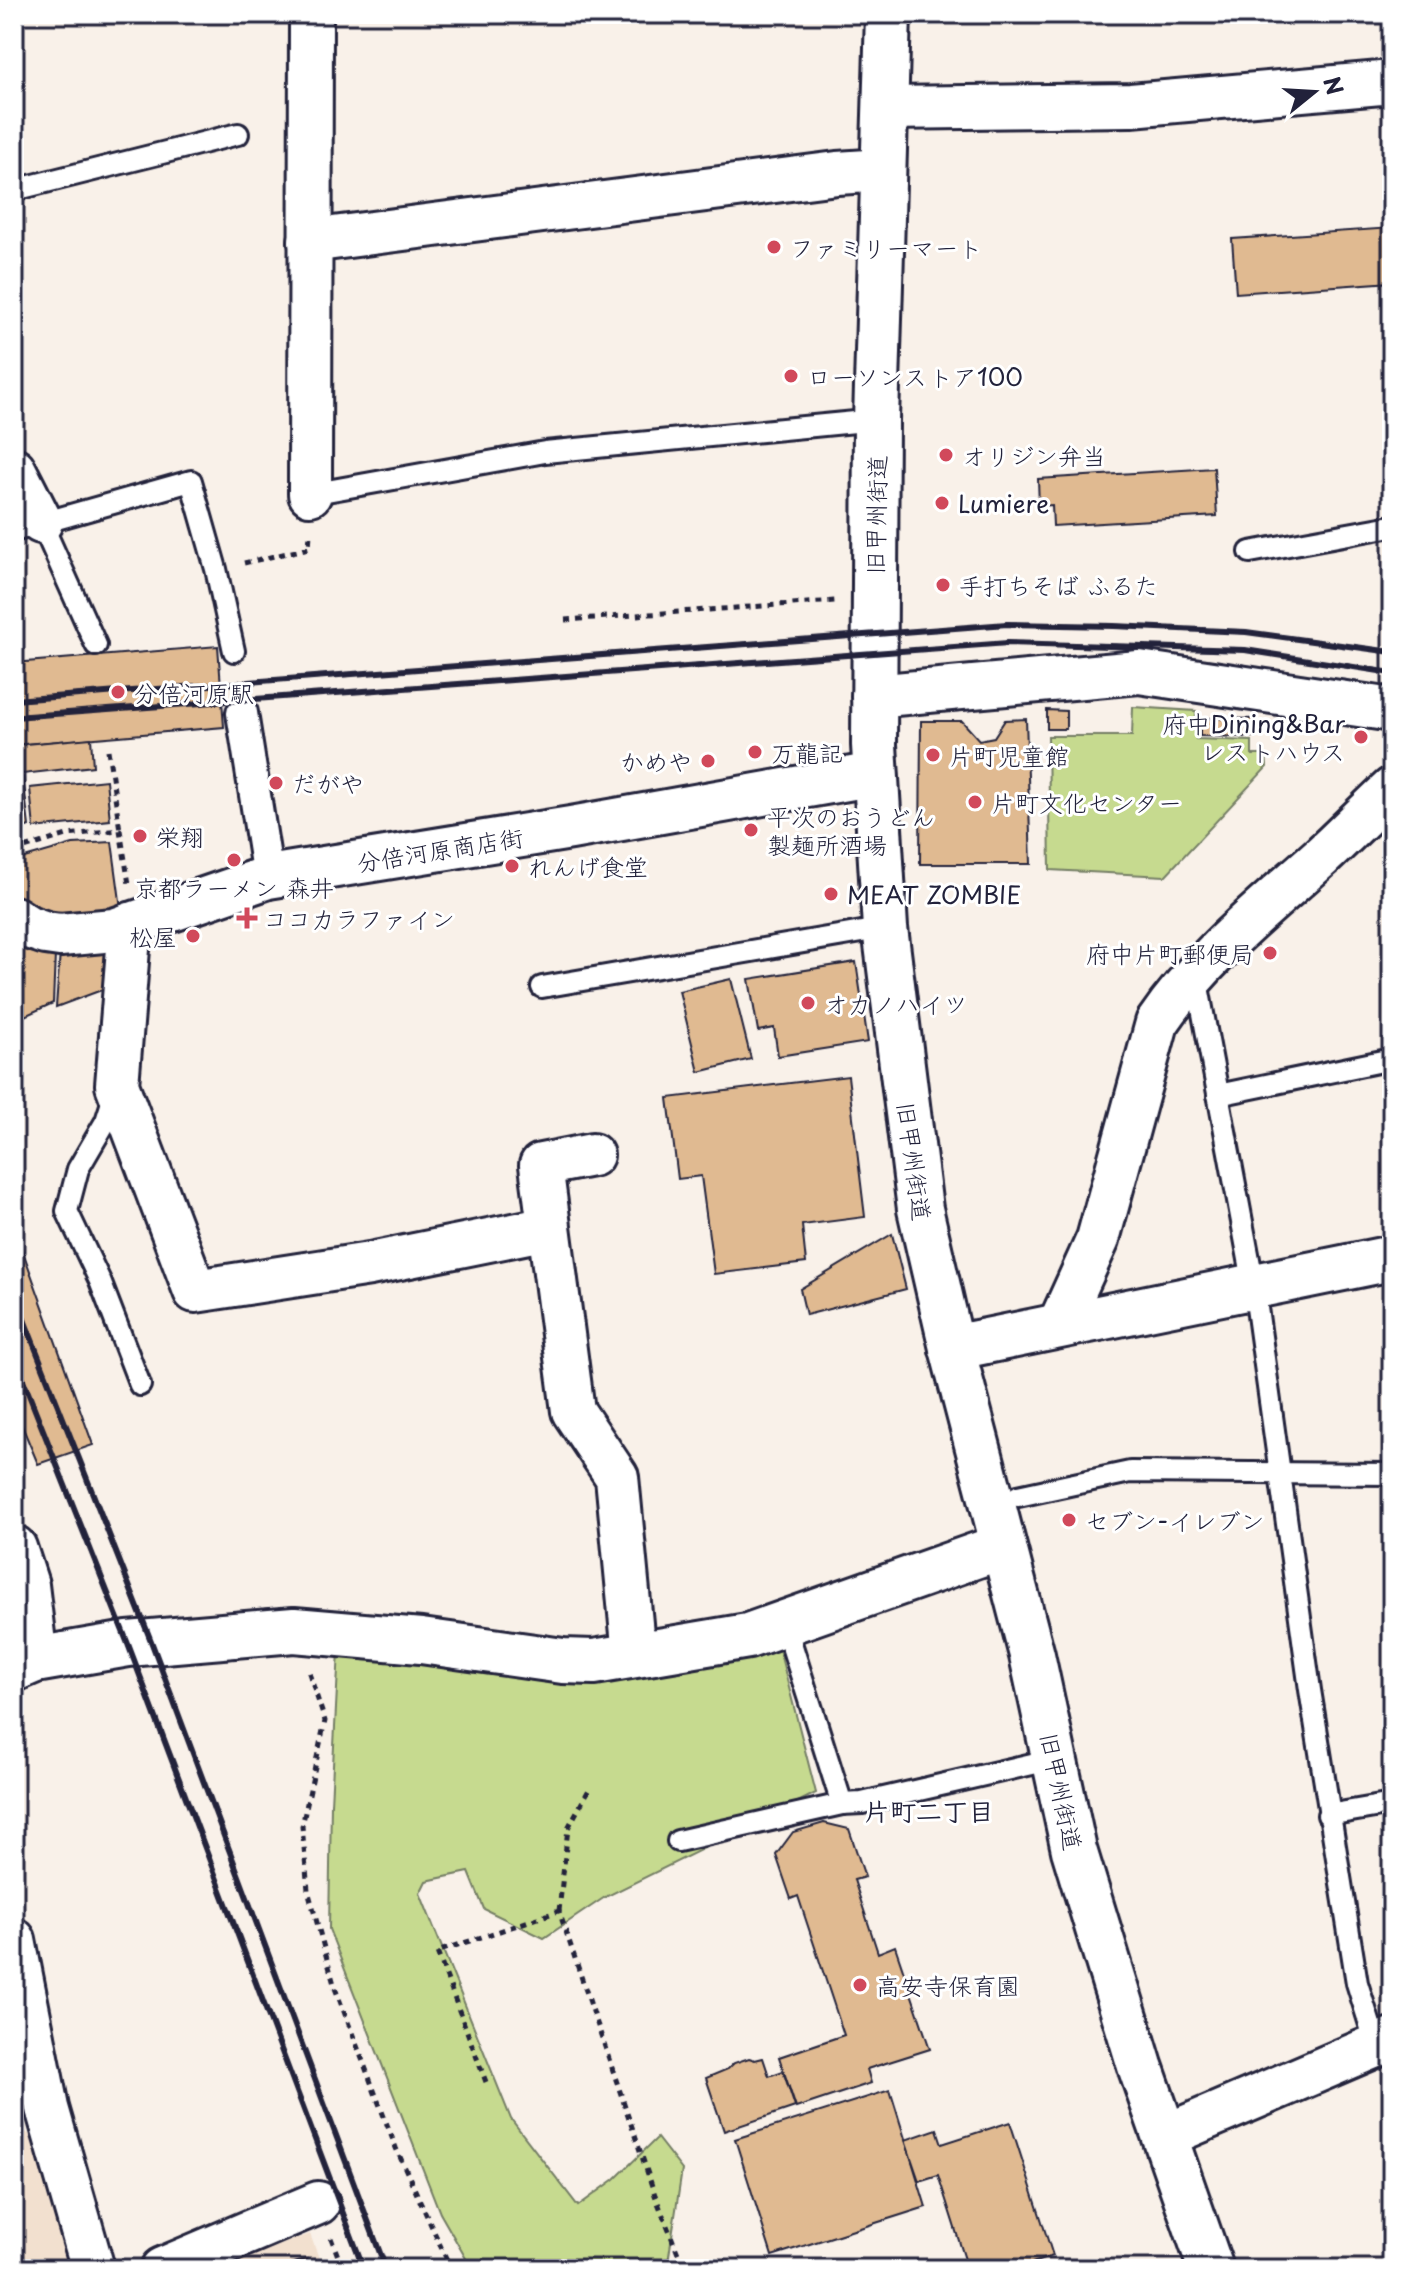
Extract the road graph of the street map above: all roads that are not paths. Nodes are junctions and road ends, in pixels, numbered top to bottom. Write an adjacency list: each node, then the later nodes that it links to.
1 (311, 14): 8 (street)
2 (888, 14): 4 (main road, 旧甲州街道)
3 (1392, 82): 4 (street)
4 (885, 108): 6 (main road, 旧甲州街道)
5 (238, 134): 7 (lane)
6 (884, 170): 8 (street); 9 (main road, 旧甲州街道)
7 (14, 190)
8 (310, 241): 11 (street)
9 (876, 420): 11 (lane); 17 (main road, 旧甲州街道)
10 (14, 469): 13 (street)
11 (310, 494)
12 (1392, 526): 14 (lane)
13 (28, 527): 15 (lane); 16 (lane)
14 (1250, 552)
15 (96, 645)
16 (234, 651)
17 (873, 696): 18 (street); 20 (main road, 旧甲州街道)
18 (1392, 710)
19 (242, 713): 22 (street)
20 (875, 774): 22 (street, 分倍河原商店街); 25 (main road, 旧甲州街道)
21 (1392, 789): 26 (street)
22 (268, 877): 24 (street, 分倍河原商店街)
23 (14, 918): 24 (street, 分倍河原商店街)
24 (130, 924): 29 (street)
25 (885, 928): 27 (lane); 36 (main road, 旧甲州街道)
26 (1196, 976): 30 (lane); 35 (street)
27 (542, 987)
28 (1392, 1059): 30 (lane)
29 (117, 1085): 32 (street); 37 (lane)
30 (1218, 1095): 34 (lane)
31 (592, 1155): 32 (street)
32 (548, 1228): 44 (street)
33 (1392, 1258): 34 (main road)
34 (1254, 1286): 35 (main road); 38 (lane)
35 (1059, 1325): 36 (main road)
36 (952, 1348): 41 (main road, 旧甲州街道)
37 (140, 1385)
38 (1282, 1474): 39 (lane); 40 (lane); 49 (lane)
39 (1392, 1474)
40 (1018, 1496)
41 (1003, 1546): 43 (main road); 46 (main road, 旧甲州街道)
42 (14, 1548): 45 (main road)
43 (785, 1624): 44 (main road); 47 (lane)
44 (634, 1655): 45 (main road)
45 (24, 1664)
46 (1054, 1759): 47 (lane); 55 (main road, 旧甲州街道)
47 (842, 1804): 50 (lane)
48 (1392, 1804): 49 (lane)
49 (1328, 1815): 53 (lane)
50 (678, 1841)
51 (14, 1940): 52 (street)
52 (21, 2012): 54 (street)
53 (1384, 2042): 55 (street)
54 (31, 2110): 57 (street)
55 (1165, 2136): 59 (main road, 旧甲州街道)
56 (318, 2203): 58 (street)
57 (93, 2269)
58 (162, 2269)
59 (1211, 2269)

